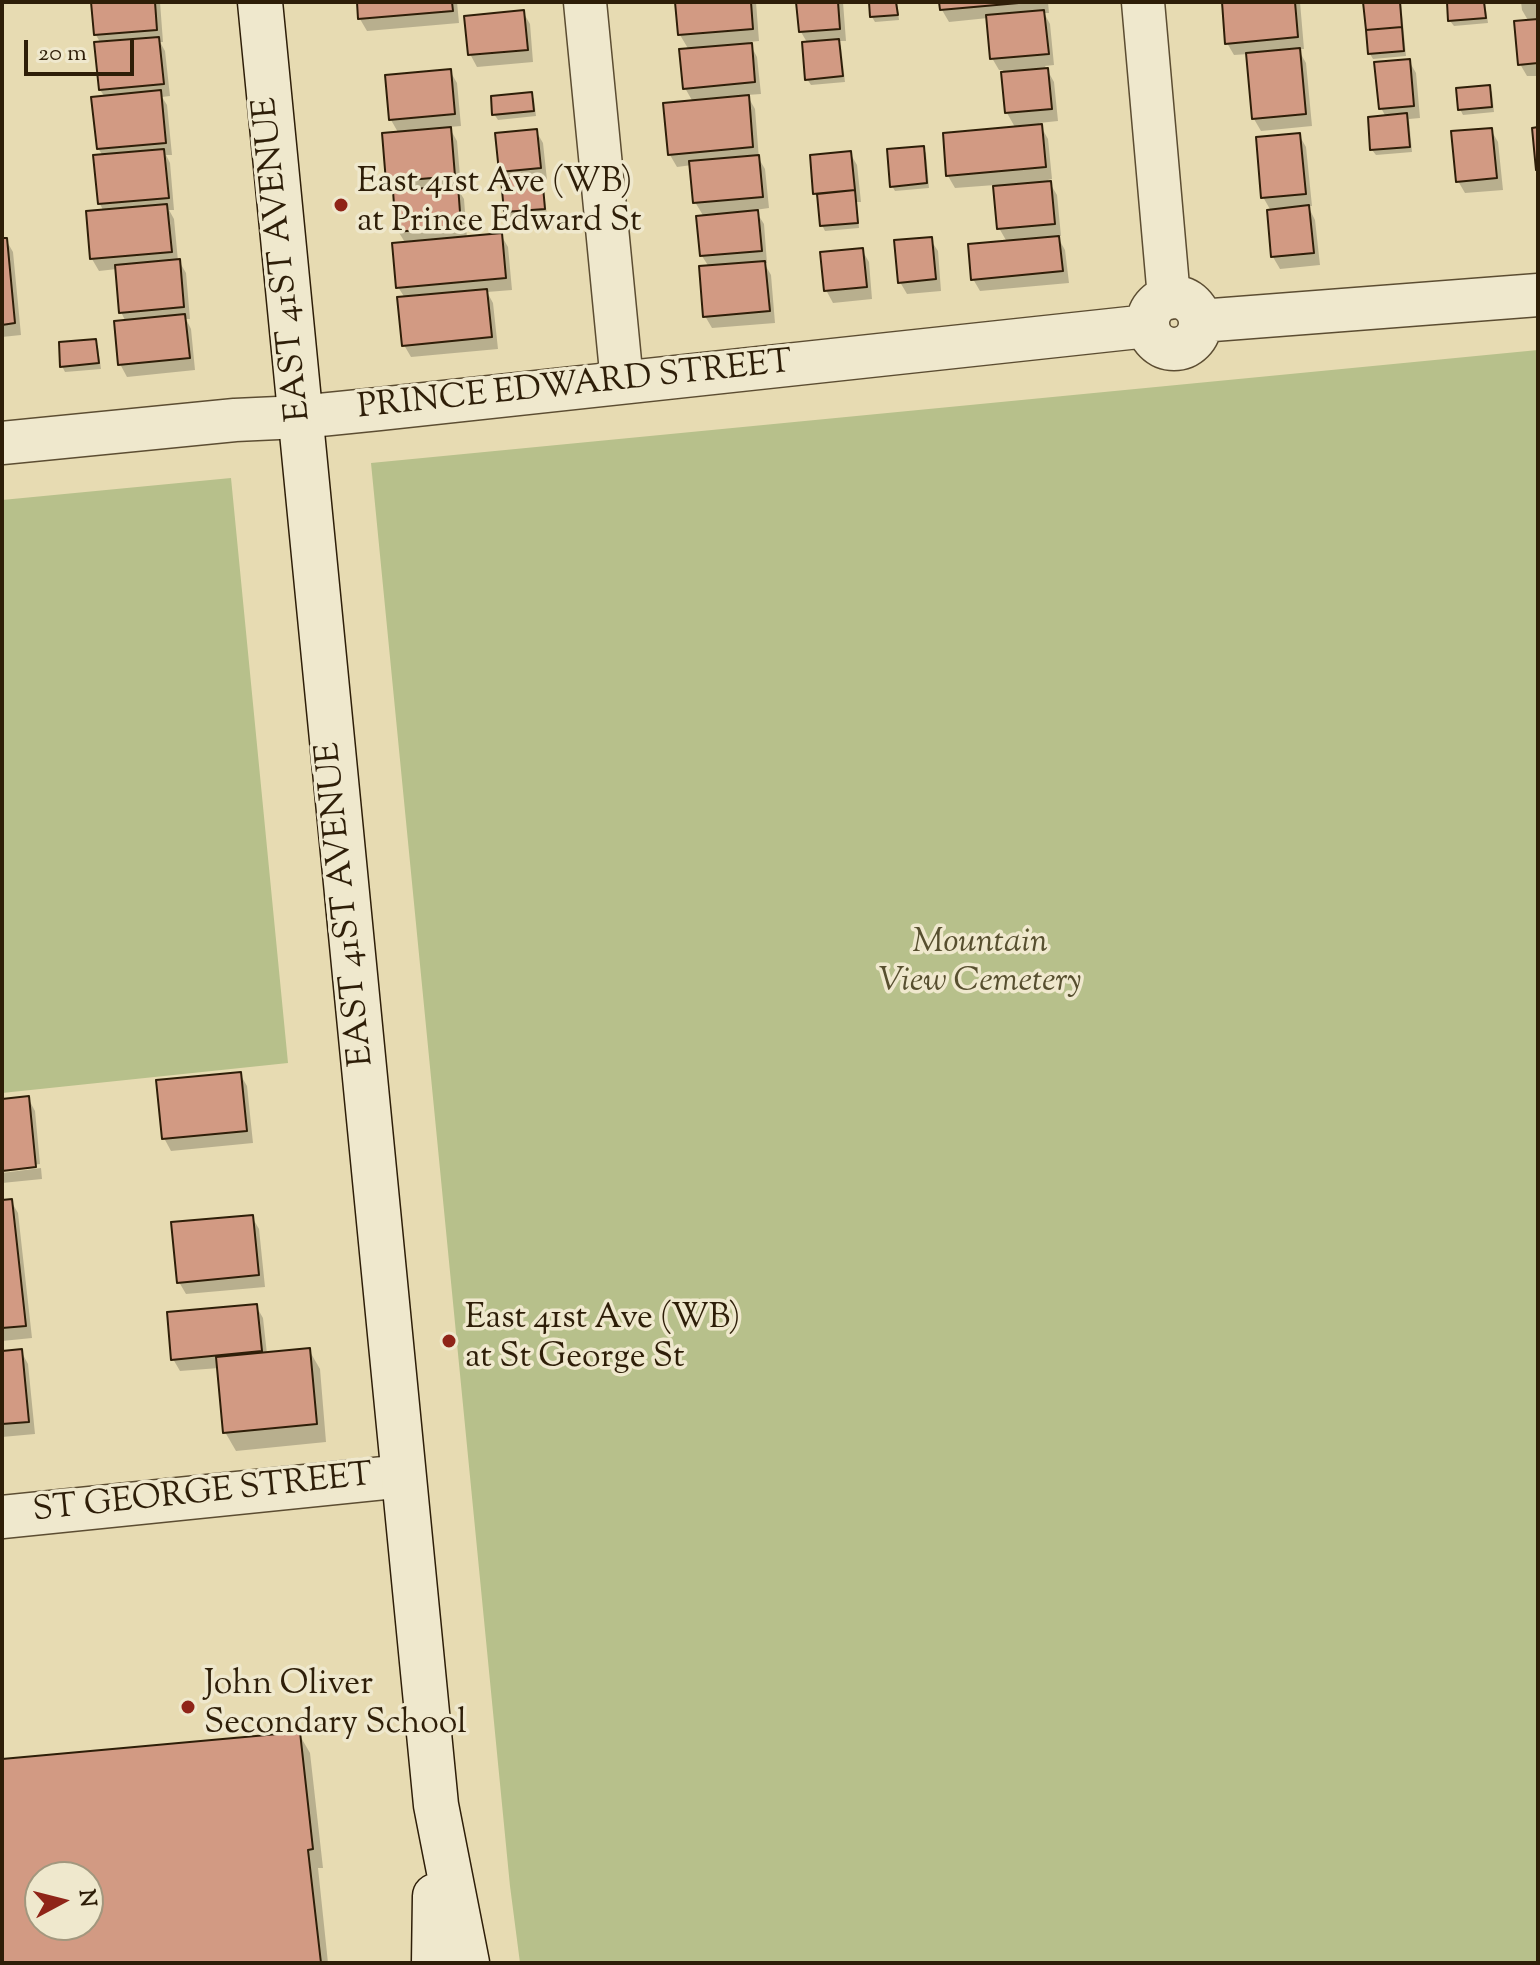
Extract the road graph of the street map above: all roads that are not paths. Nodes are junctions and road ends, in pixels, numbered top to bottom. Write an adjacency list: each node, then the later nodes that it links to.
1 (260, 2): 7 (main road, EAST 41ST AVENUE)
2 (585, 2): 6 (street)
3 (1143, 2): 5 (street)
4 (1538, 295): 5 (street, PRINCE EDWARD STREET)
5 (1172, 315): 6 (street, PRINCE EDWARD STREET)
6 (622, 382): 7 (street, PRINCE EDWARD STREET)
7 (300, 417): 8 (street, PRINCE EDWARD STREET); 9 (main road, EAST 41ST AVENUE)
8 (2, 443)
9 (404, 1476): 10 (street, ST GEORGE STREET); 11 (main road, EAST 41ST AVENUE)
10 (2, 1517)
11 (436, 1805): 12 (main road, EAST 41ST AVENUE); 13 (main road, EAST 41ST AVENUE)
12 (434, 1963)
13 (467, 1963)

